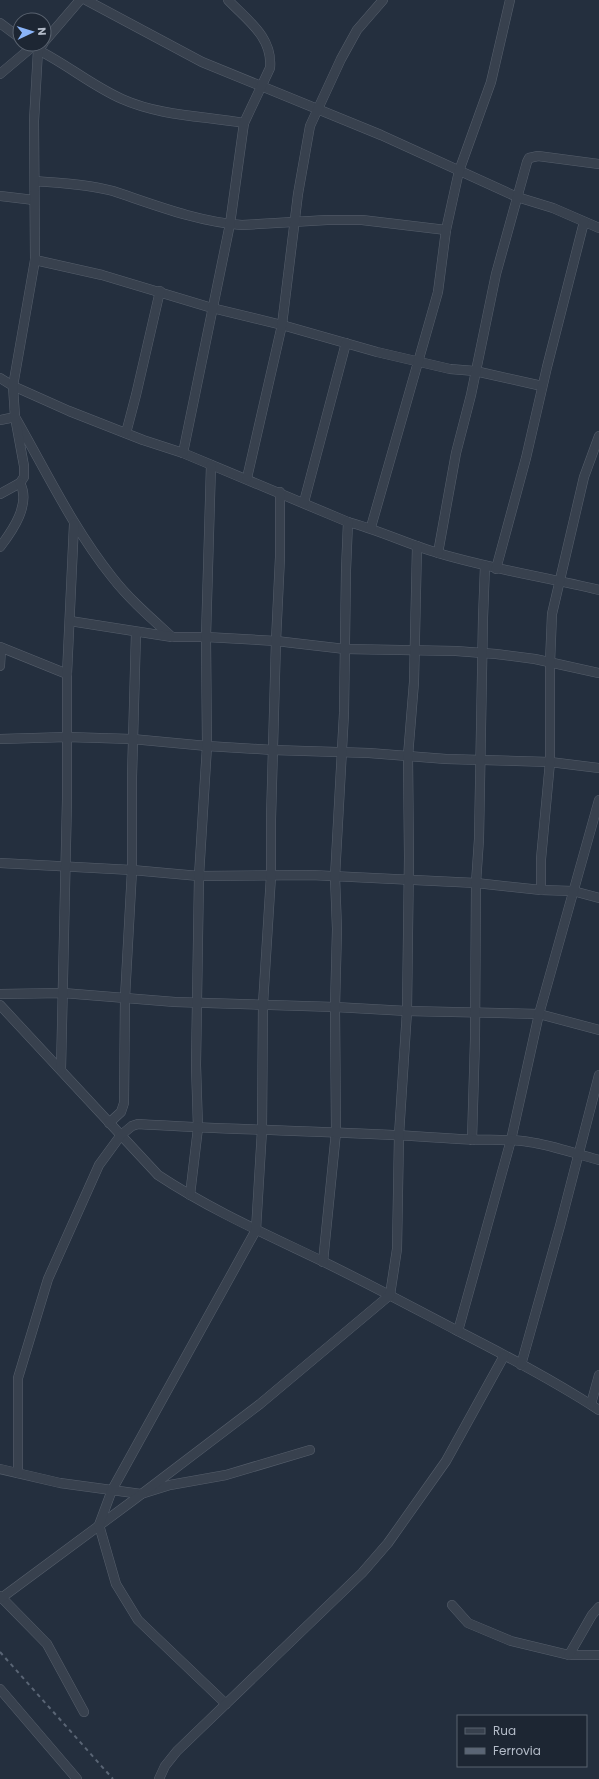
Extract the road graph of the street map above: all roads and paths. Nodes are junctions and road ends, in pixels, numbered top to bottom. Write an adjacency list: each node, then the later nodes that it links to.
1 (80, 0): 7 (street)
2 (86, 0): 13 (street)
3 (228, 0): 13 (street)
4 (383, 0): 14 (street)
5 (510, 0): 17 (street)
6 (0, 23): 8 (street)
7 (52, 29)
8 (12, 32)
9 (28, 52): 12 (street)
10 (37, 52): 18 (street)
11 (47, 52): 15 (street)
12 (0, 74)
13 (261, 86): 14 (street); 15 (street)
14 (317, 110): 17 (street); 23 (street)
15 (244, 123): 24 (street)
16 (599, 164): 20 (street)
17 (459, 171): 20 (street); 26 (street)
18 (35, 181): 21 (street); 24 (street)
19 (0, 196): 21 (street)
20 (517, 197): 22 (street); 33 (street)
21 (34, 200): 27 (street)
22 (584, 222): 25 (street); 36 (street)
23 (294, 223): 24 (street); 26 (street); 30 (street)
24 (230, 224): 29 (street)
25 (599, 228)
26 (446, 230): 32 (street)
27 (35, 260): 28 (street); 35 (street)
28 (160, 291): 29 (street); 39 (street)
29 (212, 308): 30 (street); 41 (street)
30 (282, 325): 31 (street); 43 (street)
31 (346, 343): 32 (street); 47 (street)
32 (418, 362): 33 (street); 50 (street)
33 (475, 371): 36 (street); 53 (street)
34 (0, 378): 35 (street)
35 (13, 386): 37 (street); 39 (street)
36 (542, 386): 55 (street)
37 (15, 417): 38 (street); 44 (street); 49 (street)
38 (0, 420)
39 (126, 433): 41 (street)
40 (599, 436): 56 (street)
41 (182, 453): 42 (street)
42 (211, 465): 43 (street); 61 (street)
43 (247, 478): 45 (street)
44 (20, 482): 46 (street); 52 (street)
45 (280, 492): 47 (street); 62 (street)
46 (0, 494)
47 (304, 502): 48 (street)
48 (348, 522): 50 (street); 64 (street)
49 (74, 524): 58 (street); 60 (street)
50 (371, 527): 51 (street)
51 (417, 546): 53 (street); 65 (street)
52 (0, 547)
53 (438, 553): 54 (street)
54 (485, 566): 55 (street); 66 (street)
55 (496, 569): 56 (street)
56 (559, 581): 57 (street); 67 (street)
57 (599, 590)
58 (70, 621): 59 (street); 70 (street)
59 (136, 633): 60 (street); 73 (street)
60 (172, 637): 61 (street)
61 (206, 637): 62 (street); 74 (street)
62 (276, 641): 64 (street); 75 (street)
63 (1, 647): 68 (street); 70 (street)
64 (345, 649): 65 (street); 76 (street)
65 (414, 650): 66 (street); 77 (street)
66 (482, 653): 67 (street); 78 (street)
67 (550, 662): 69 (street); 79 (street)
68 (0, 666)
69 (599, 673)
70 (67, 674): 71 (street)
71 (67, 737): 72 (street); 73 (street); 83 (street)
72 (0, 739)
73 (132, 739): 74 (street); 84 (street)
74 (207, 746): 75 (street); 85 (street)
75 (273, 750): 76 (street); 86 (street)
76 (342, 752): 77 (street); 87 (street)
77 (408, 756): 78 (street); 88 (street)
78 (480, 760): 79 (street); 89 (street)
79 (550, 762): 80 (street); 90 (street)
80 (599, 768)
81 (599, 800): 91 (street)
82 (0, 863): 83 (street)
83 (64, 867): 84 (street); 93 (street)
84 (132, 870): 85 (street); 95 (street)
85 (199, 876): 86 (street); 96 (street)
86 (271, 876): 87 (street); 97 (street)
87 (335, 877): 88 (street); 99 (street)
88 (408, 880): 89 (street); 100 (street)
89 (476, 883): 90 (street); 101 (street)
90 (541, 890): 91 (street)
91 (573, 891): 92 (street); 102 (street)
92 (599, 898)
93 (63, 993): 94 (street); 95 (street); 104 (street)
94 (0, 994)
95 (125, 998): 96 (street); 106 (street)
96 (197, 1003): 97 (street); 107 (street)
97 (263, 1004): 99 (street); 108 (street)
98 (0, 1005): 104 (street)
99 (335, 1007): 100 (street); 109 (street)
100 (407, 1011): 101 (street); 111 (street)
101 (475, 1013): 102 (street); 112 (street)
102 (539, 1014): 103 (street); 113 (street)
103 (599, 1030)
104 (61, 1070): 106 (street)
105 (599, 1075): 114 (street)
106 (109, 1123): 110 (street)
107 (198, 1128): 108 (street); 110 (street); 116 (street)
108 (262, 1130): 109 (street); 117 (street)
109 (336, 1132): 111 (street); 118 (street)
110 (121, 1135): 116 (street); 128 (street)
111 (399, 1135): 112 (street); 119 (street)
112 (472, 1140): 113 (street)
113 (511, 1140): 114 (street); 120 (street)
114 (579, 1155): 115 (street); 122 (street)
115 (599, 1160)
116 (190, 1195): 117 (street)
117 (256, 1230): 118 (street); 129 (street)
118 (323, 1262): 119 (street)
119 (390, 1295): 120 (street); 130 (street)
120 (458, 1331): 121 (street)
121 (504, 1356): 122 (street); 138 (street)
122 (521, 1365): 124 (street)
123 (599, 1375): 124 (street)
124 (591, 1404): 125 (street)
125 (599, 1410)
126 (310, 1450): 130 (street)
127 (0, 1469): 128 (street)
128 (18, 1473): 129 (street)
129 (112, 1490): 130 (street); 131 (street)
130 (141, 1494): 131 (street)
131 (99, 1525): 132 (street); 138 (street)
132 (1, 1598): 139 (street)
133 (452, 1605): 135 (street)
134 (599, 1607): 135 (street)
135 (569, 1655): 136 (street)
136 (599, 1655)
137 (0, 1689): 140 (street)
138 (226, 1704): 141 (street)
139 (84, 1712)
140 (77, 1779)
141 (159, 1779)

